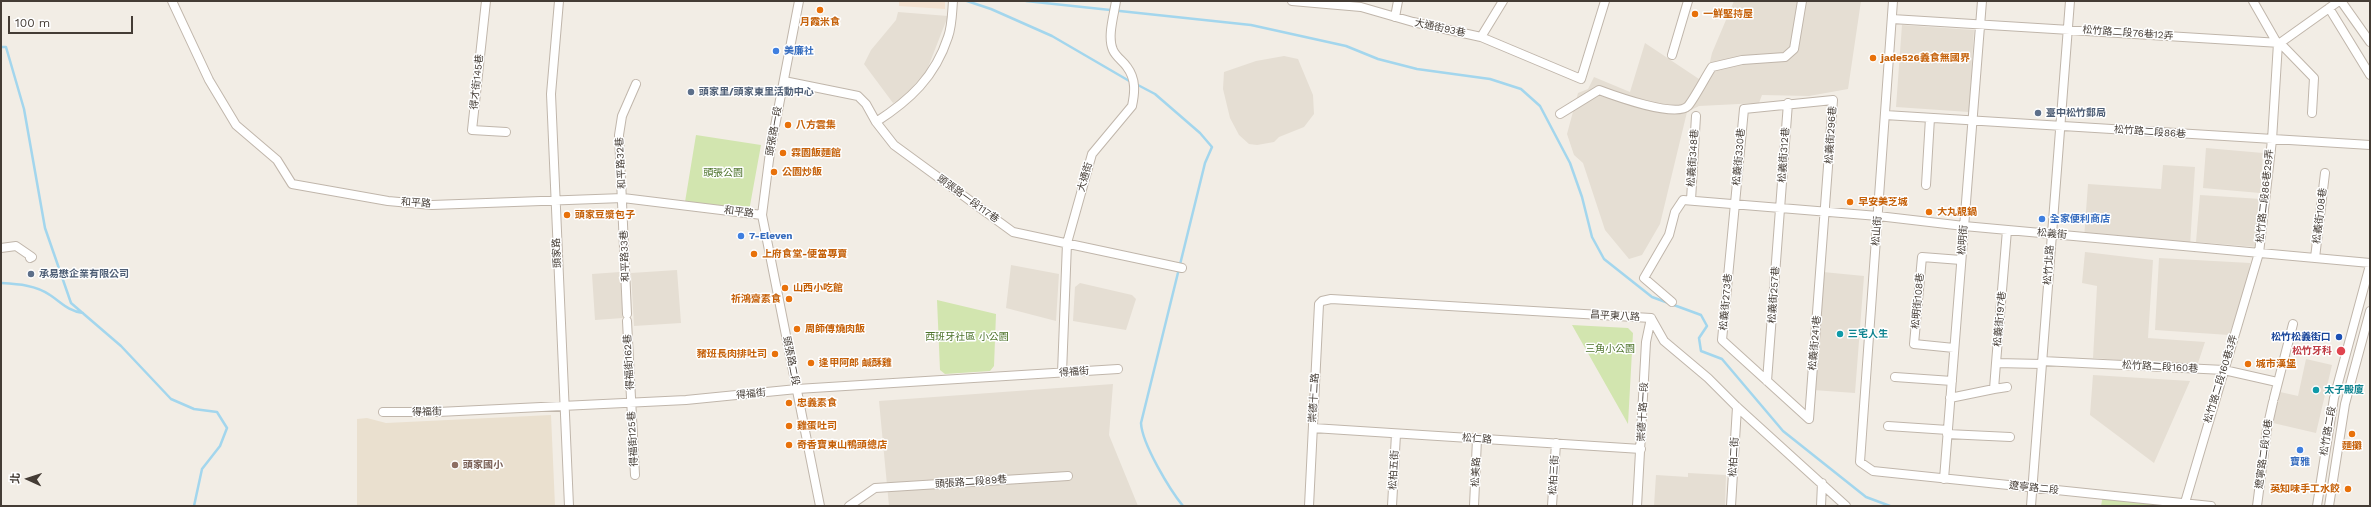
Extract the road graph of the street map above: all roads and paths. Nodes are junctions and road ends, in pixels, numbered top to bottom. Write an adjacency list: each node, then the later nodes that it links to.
1 (172, 1): 46 (street, 和平路)
2 (486, 1): 40 (street, 得才街145巷)
3 (559, 1): 46 (street, 頭家路)
4 (799, 1): 28 (street, 頭張路一段)
5 (953, 1): 38 (street)
6 (1116, 1): 56 (street, 大通街)
7 (1292, 1): 19 (street, 大通街93巷)
8 (1398, 1): 19 (street)
9 (1503, 1): 23 (street)
10 (1605, 1): 23 (street, 大通街93巷)
11 (1688, 1): 26 (street)
12 (1802, 1): 33 (street)
13 (1893, 1): 20 (street, 松山街)
14 (1982, 1): 21 (street, 松明街)
15 (2070, 1): 22 (street, 松竹北路)
16 (2253, 1): 25 (street)
17 (2340, 1): 18 (street); 24 (street)
18 (2329, 8): 25 (street); 27 (street)
19 (1395, 17): 23 (street, 大通街93巷)
20 (1892, 19): 21 (street, 松竹路二段76巷12弄); 34 (street, 松山街)
21 (1980, 24): 22 (street, 松竹路二段76巷12弄); 37 (street, 松明街)
22 (2068, 30): 25 (street, 松竹路二段76巷12弄); 39 (street, 松竹北路)
23 (1481, 37)
24 (2370, 42)
25 (2278, 43): 32 (street); 41 (street, 松竹路二段86巷29弄)
26 (1672, 55)
27 (2370, 75)
28 (784, 80): 38 (street, 頭張路一段117巷); 51 (street, 頭張路一段)
29 (636, 84): 45 (street, 和平路32巷)
30 (1788, 103): 31 (street, 松義街296巷); 49 (street, 松義街312巷); 50 (street, 松義街296巷)
31 (1744, 109): 48 (street, 松義街330巷)
32 (2312, 113)
33 (1560, 114)
34 (1885, 115): 36 (street, 松竹路二段86巷); 52 (street, 松山街)
35 (1696, 116): 47 (street, 松義街348巷)
36 (1930, 118): 37 (street, 松竹路二段86巷); 44 (street)
37 (1972, 121): 39 (street, 松竹路二段86巷); 53 (street, 松明街)
38 (876, 122): 56 (street, 頭張路一段117巷)
39 (2060, 126): 41 (street, 松竹路二段86巷); 55 (street, 松竹北路)
40 (506, 132)
41 (2272, 140): 42 (street, 松竹路二段86巷); 58 (street, 松竹路二段86巷29弄)
42 (2370, 146)
43 (2325, 173): 60 (street, 松義街108巷)
44 (1926, 184)
45 (623, 198): 46 (street, 和平路); 51 (street, 和平路); 67 (street, 和平路33巷)
46 (555, 199): 85 (street, 頭家路)
47 (1691, 200): 48 (street, 松義街); 65 (street)
48 (1735, 204): 49 (street, 松義街); 77 (street, 松義街273巷)
49 (1780, 208): 50 (street, 松義街); 77 (street, 松義街257巷)
50 (1826, 211): 52 (street, 松義街); 77 (street, 松義街241巷)
51 (762, 215): 81 (street, 頭張路二段)
52 (1878, 216): 53 (street, 松義街); 96 (street, 松山街)
53 (1964, 226): 54 (street, 松義街); 61 (street, 松明街)
54 (2007, 230): 55 (street, 松義街); 72 (street, 松義街197巷)
55 (2052, 234): 58 (street, 松義街); 71 (street, 松竹北路)
56 (1067, 244): 63 (street, 頭張路一段117巷); 75 (street, 大通街)
57 (1, 248): 59 (street)
58 (2259, 253): 60 (street, 松義街); 74 (street, 松竹路二段160巷3弄)
59 (30, 258)
60 (2316, 258): 62 (street, 松義街)
61 (1961, 260): 70 (street, 松明街); 70 (street, 松明街108巷)
62 (2370, 264): 117 (street, 松竹路二段)
63 (1182, 268)
64 (1331, 299): 68 (street, 昌平東八路); 89 (street, 崇德十二路)
65 (1672, 302)
66 (2370, 311): 118 (street, 松竹路二段)
67 (627, 318): 84 (street, 得福街162巷)
68 (1651, 318): 86 (street, 昌平東八路); 95 (street, 崇德十路一段)
69 (2293, 324): 79 (street, 遼寧路二段10巷)
70 (1954, 348): 78 (street, 松明街)
71 (2042, 362): 72 (street); 74 (street, 松竹路二段160巷); 101 (street, 松竹北路)
72 (1996, 363): 82 (street, 松義街197巷)
73 (1118, 369): 75 (street, 得福街)
74 (2224, 370): 79 (street, 松竹路二段160巷); 102 (street, 松竹路二段160巷3弄)
75 (1062, 373): 81 (street, 得福街)
76 (1895, 377): 78 (street)
77 (1767, 381)
78 (1952, 381): 83 (street, 松明街)
79 (2278, 382): 116 (street, 遼寧路二段10巷)
80 (2007, 388): 82 (street)
81 (797, 389): 84 (street, 得福街); 104 (street, 頭張路二段)
82 (1994, 389): 83 (street)
83 (1950, 398): 90 (street, 松明街)
84 (631, 403): 85 (street, 得福街); 97 (street, 得福街125巷)
85 (563, 406): 87 (street, 得福街); 103 (street, 頭家路)
86 (1737, 407): 100 (street, 昌平東八路); 111 (street, 松柏二街)
87 (383, 412)
88 (1888, 426): 90 (street)
89 (1313, 428): 91 (street, 松仁路); 106 (street, 崇德十二路)
90 (1948, 432): 92 (street); 99 (street, 松明街)
91 (1396, 434): 93 (street, 松仁路); 107 (street, 松柏五街)
92 (2010, 438)
93 (1477, 439): 94 (street, 松仁路); 108 (street, 松美路)
94 (1556, 443): 95 (street, 松仁路); 109 (street, 松柏三街)
95 (1641, 449): 110 (street, 崇德十路一段)
96 (1860, 462): 99 (street, 遼寧路二段)
97 (635, 475)
98 (1068, 476): 105 (street, 頭張路二段89巷)
99 (1944, 478): 101 (street, 遼寧路二段)
100 (1822, 483): 112 (street); 113 (street, 昌平東八路)
101 (2033, 488): 102 (street, 遼寧路二段); 114 (street, 松竹北路)
102 (2184, 505): 115 (street, 遼寧路二段)
103 (569, 506)
104 (820, 506)
105 (849, 506)
106 (1309, 506)
107 (1392, 506)
108 (1474, 506)
109 (1552, 506)
110 (1637, 506)
111 (1731, 506)
112 (1820, 506)
113 (1846, 506)
114 (2032, 506)
115 (2211, 506)
116 (2257, 506)
117 (2317, 506)
118 (2329, 506)

